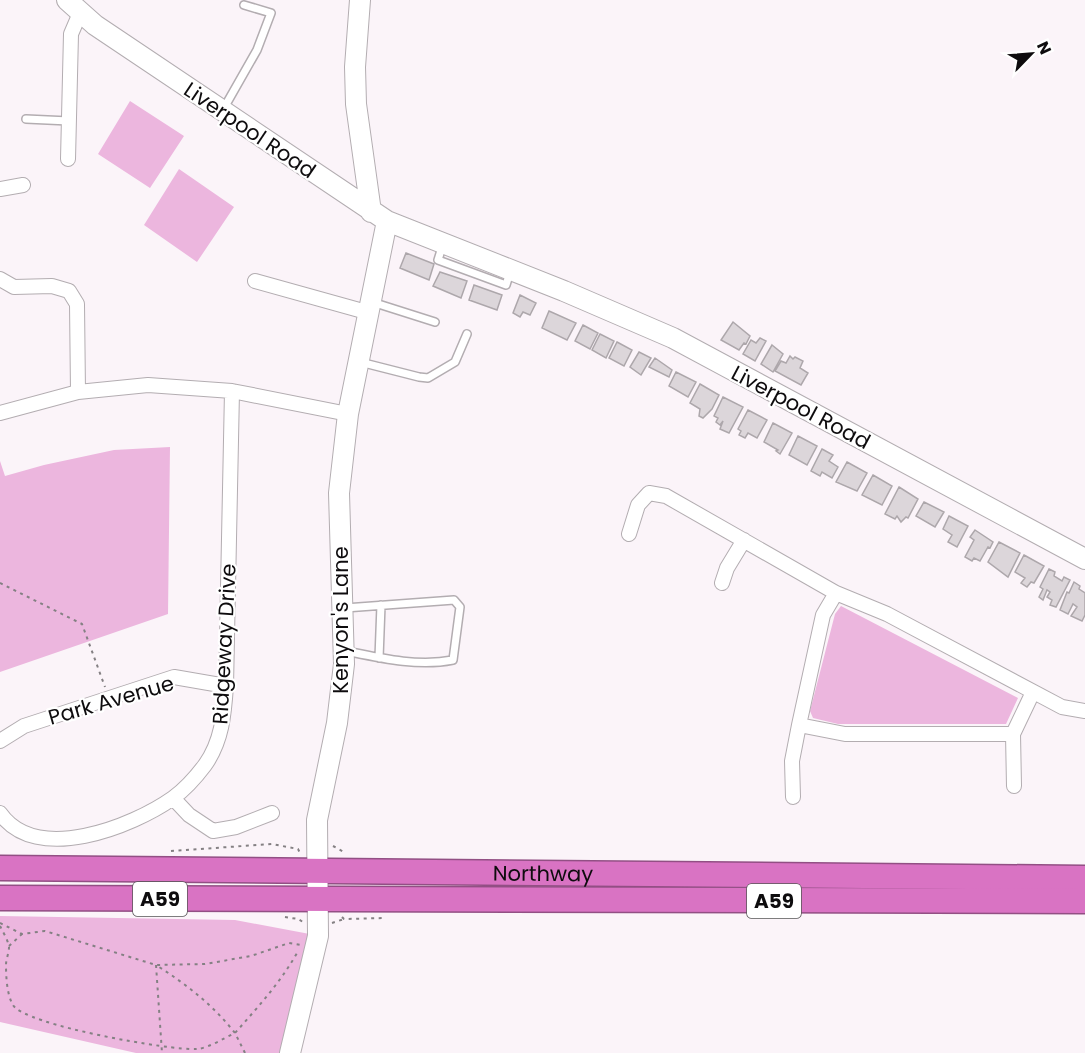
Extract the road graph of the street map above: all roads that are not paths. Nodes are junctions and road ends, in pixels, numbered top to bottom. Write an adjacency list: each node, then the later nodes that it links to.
1 (360, 0): 10 (main road, Kenyon's Lane)
2 (244, 5): 4 (lane)
3 (73, 7): 4 (main road, Liverpool Road); 6 (street)
4 (222, 111): 10 (main road, Liverpool Road)
5 (26, 119): 6 (lane)
6 (69, 121): 7 (street)
7 (68, 159)
8 (23, 185): 9 (street)
9 (0, 189)
10 (379, 216): 13 (main road, Kenyon's Lane); 23 (main road, Liverpool Road)
11 (0, 279): 18 (street)
12 (255, 281): 13 (street)
13 (371, 308): 14 (lane); 16 (main road, Kenyon's Lane)
14 (435, 322)
15 (467, 334): 16 (lane)
16 (360, 362): 20 (main road, Kenyon's Lane)
17 (232, 391): 18 (street); 20 (street); 30 (street, Ridgeway Drive)
18 (78, 392): 19 (street)
19 (0, 413)
20 (348, 414): 27 (main road, Kenyon's Lane)
21 (629, 534): 22 (street)
22 (744, 540): 24 (street); 25 (street)
23 (1085, 559)
24 (722, 583)
25 (836, 593): 31 (street); 33 (street)
26 (381, 605): 27 (lane); 29 (lane); 29 (lane)
27 (342, 608): 28 (main road, Kenyon's Lane)
28 (344, 650): 29 (lane); 42 (main road, Kenyon's Lane)
29 (379, 658)
30 (226, 686): 35 (street, Park Avenue); 38 (street, Ridgeway Drive)
31 (1033, 692): 32 (street); 34 (street)
32 (1085, 711)
33 (799, 725): 34 (street); 37 (street)
34 (1013, 734): 36 (street)
35 (0, 741)
36 (1014, 786)
37 (793, 797)
38 (173, 798): 39 (street, Ridgeway Drive); 40 (street)
39 (0, 813)
40 (272, 813)
41 (0, 868): 42 (highway, Northway / A59)
42 (318, 872): 43 (highway, Northway / A59); 45 (main road, Kenyon's Lane)
43 (1085, 878)
44 (0, 898): 45 (highway, Northway / A59)
45 (319, 899): 46 (highway, Northway / A59); 47 (main road, Kenyon's Lane)
46 (1085, 901)
47 (290, 1053)

